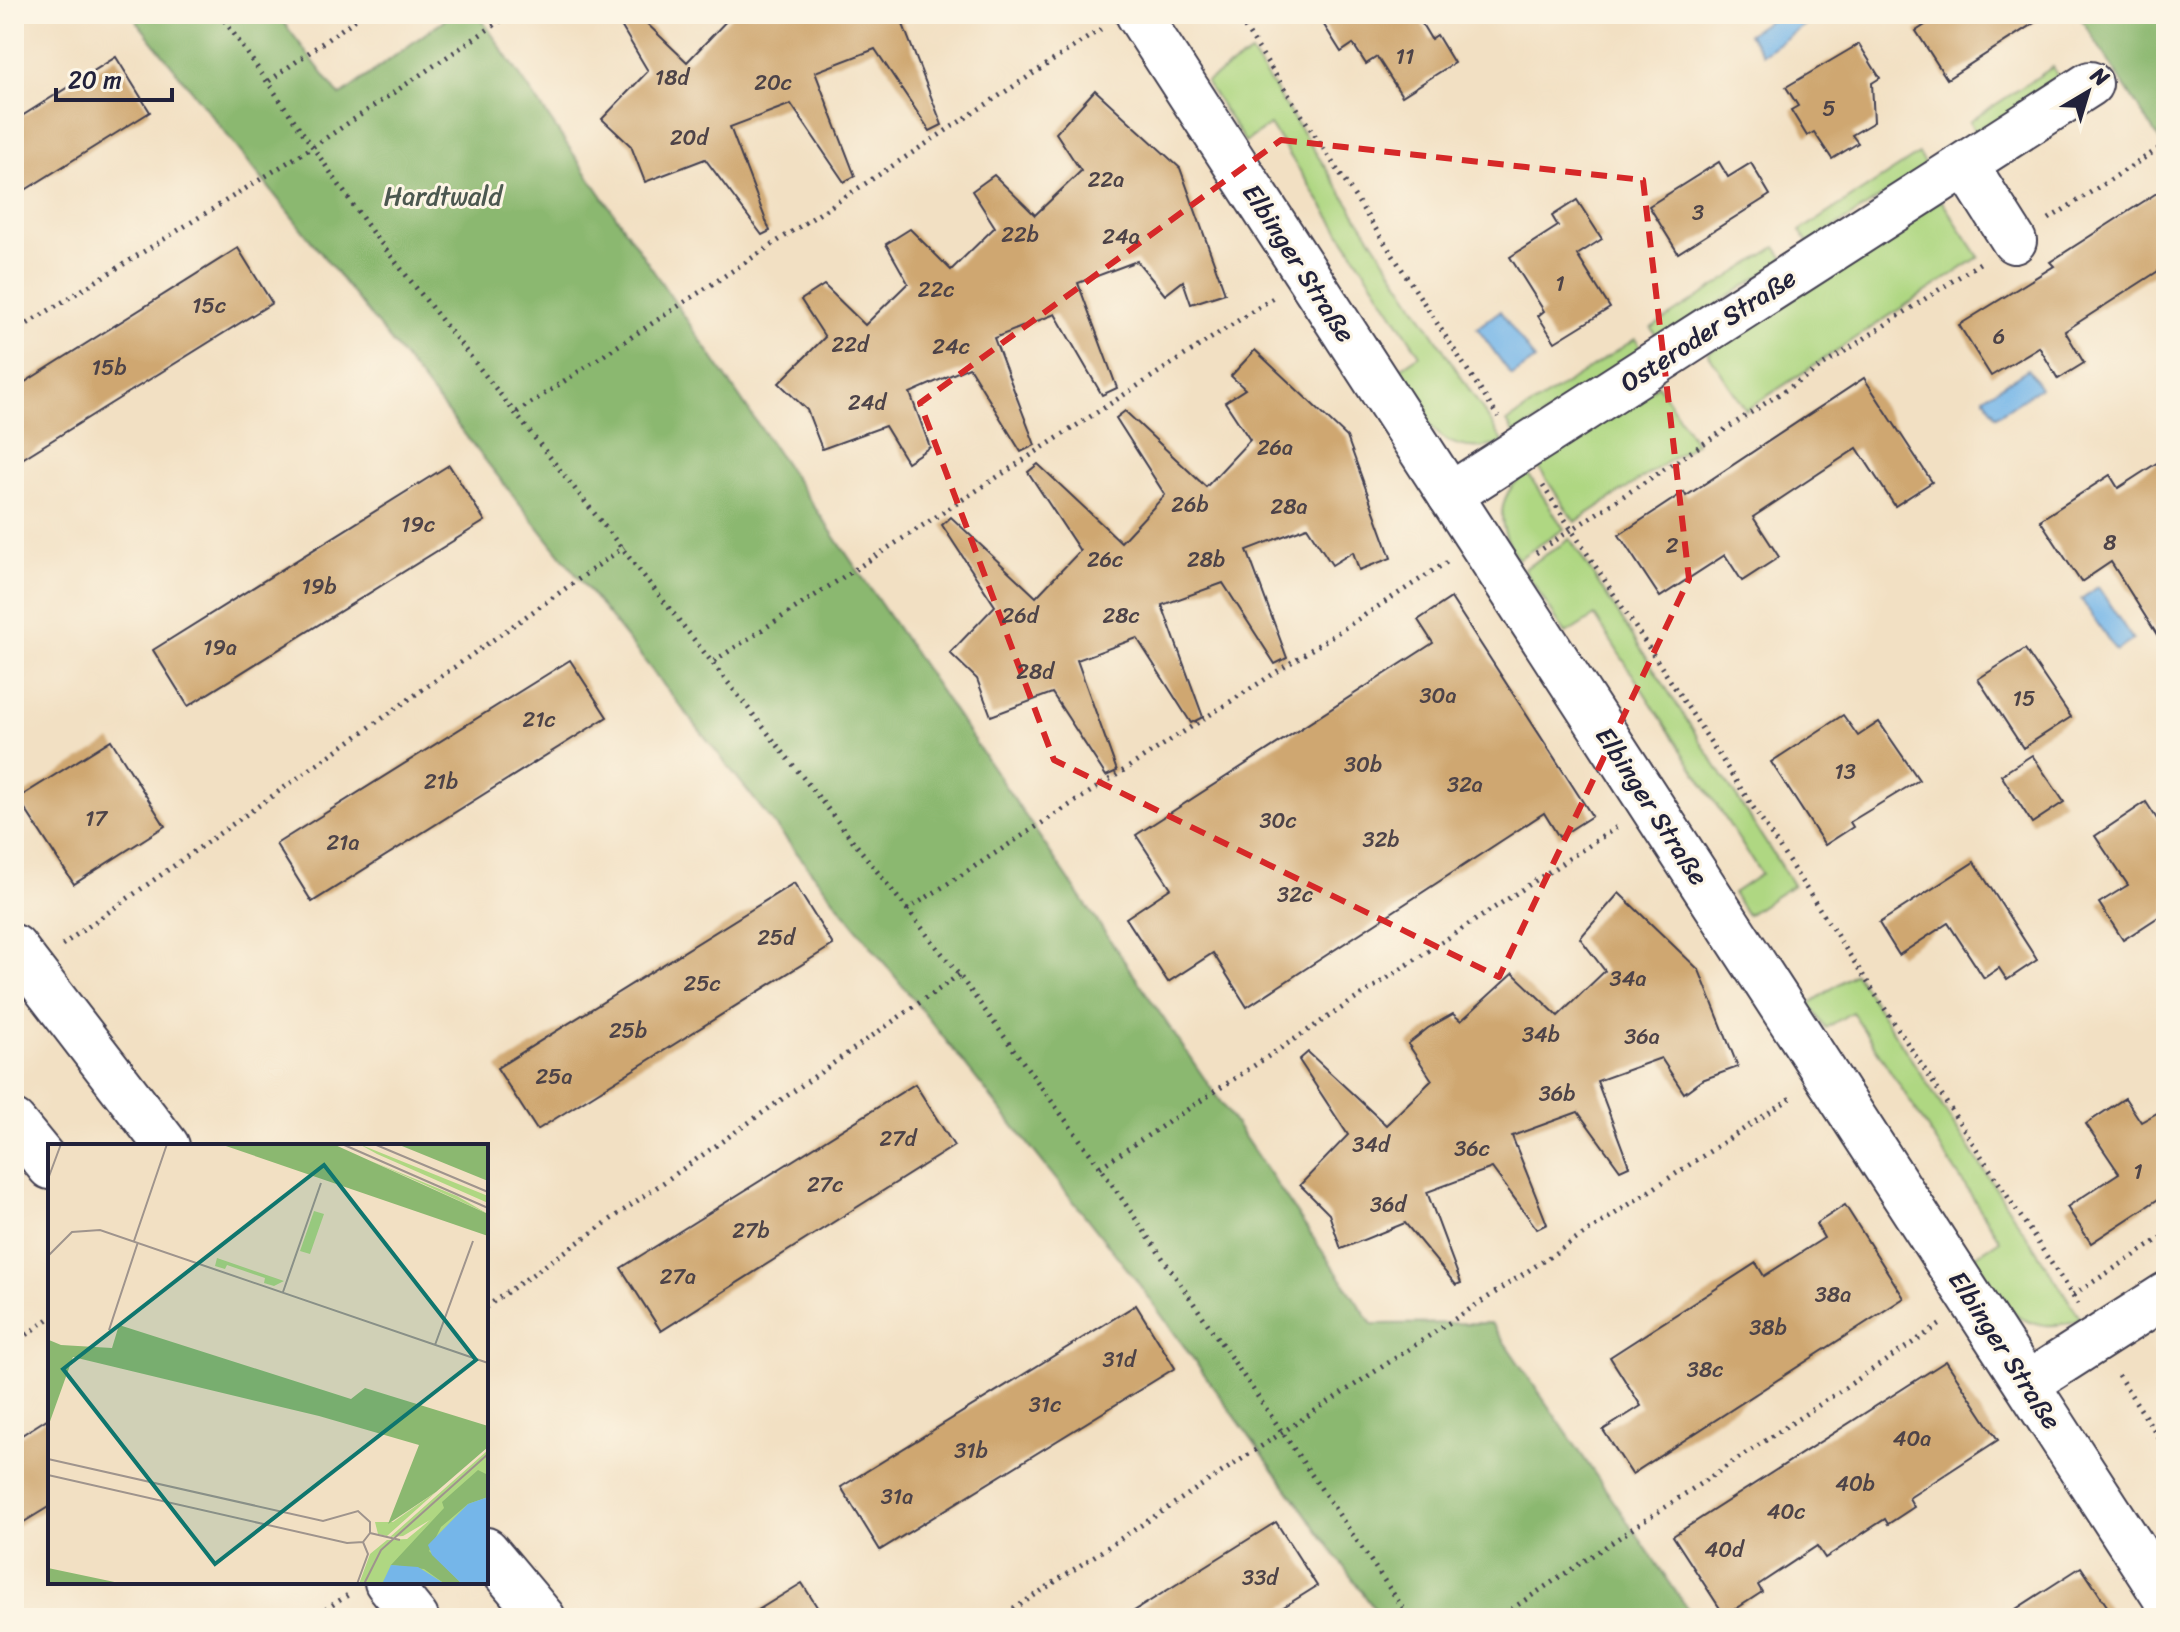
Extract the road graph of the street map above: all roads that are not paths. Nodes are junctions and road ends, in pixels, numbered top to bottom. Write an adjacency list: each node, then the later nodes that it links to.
1 (1125, 18): 5 (street, Elbinger Straße)
2 (2090, 84): 3 (street, Osteroder Straße)
3 (1966, 165): 4 (street); 5 (street, Osteroder Straße)
4 (2014, 241)
5 (1450, 495): 11 (street, Elbinger Straße)
6 (22, 956): 8 (street)
7 (14, 1123): 9 (street)
8 (165, 1144)
9 (48, 1165)
10 (2166, 1295): 11 (street)
11 (2027, 1384): 14 (street, Elbinger Straße)
12 (488, 1552): 16 (street)
13 (371, 1586): 15 (street)
14 (2166, 1599)
15 (416, 1618)
16 (543, 1618)

